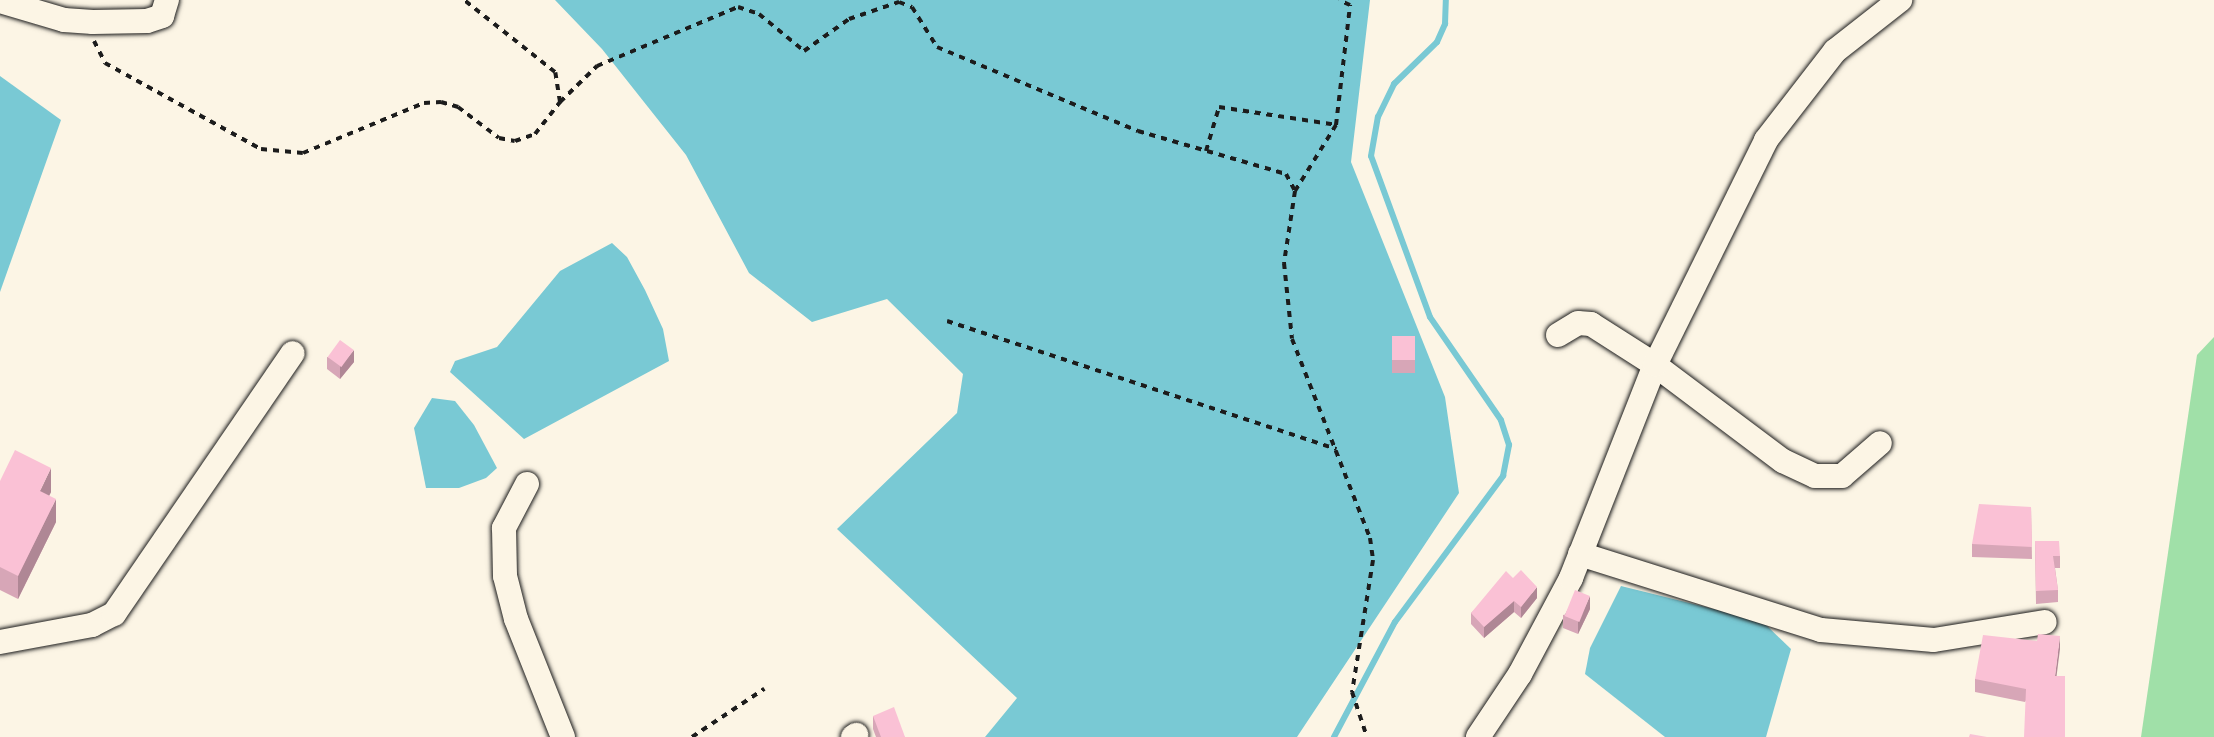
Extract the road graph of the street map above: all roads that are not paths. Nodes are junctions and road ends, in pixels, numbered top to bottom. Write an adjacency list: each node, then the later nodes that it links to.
1 (167, 0): 3 (street)
2 (1900, 0): 6 (street)
3 (0, 1)
4 (1558, 335): 6 (street)
5 (293, 353): 11 (street)
6 (1655, 365): 7 (street); 9 (street)
7 (1880, 443)
8 (527, 484): 12 (street)
9 (1580, 554): 10 (street); 13 (street)
10 (2045, 622)
11 (0, 642)
12 (563, 737)
13 (1478, 737)

